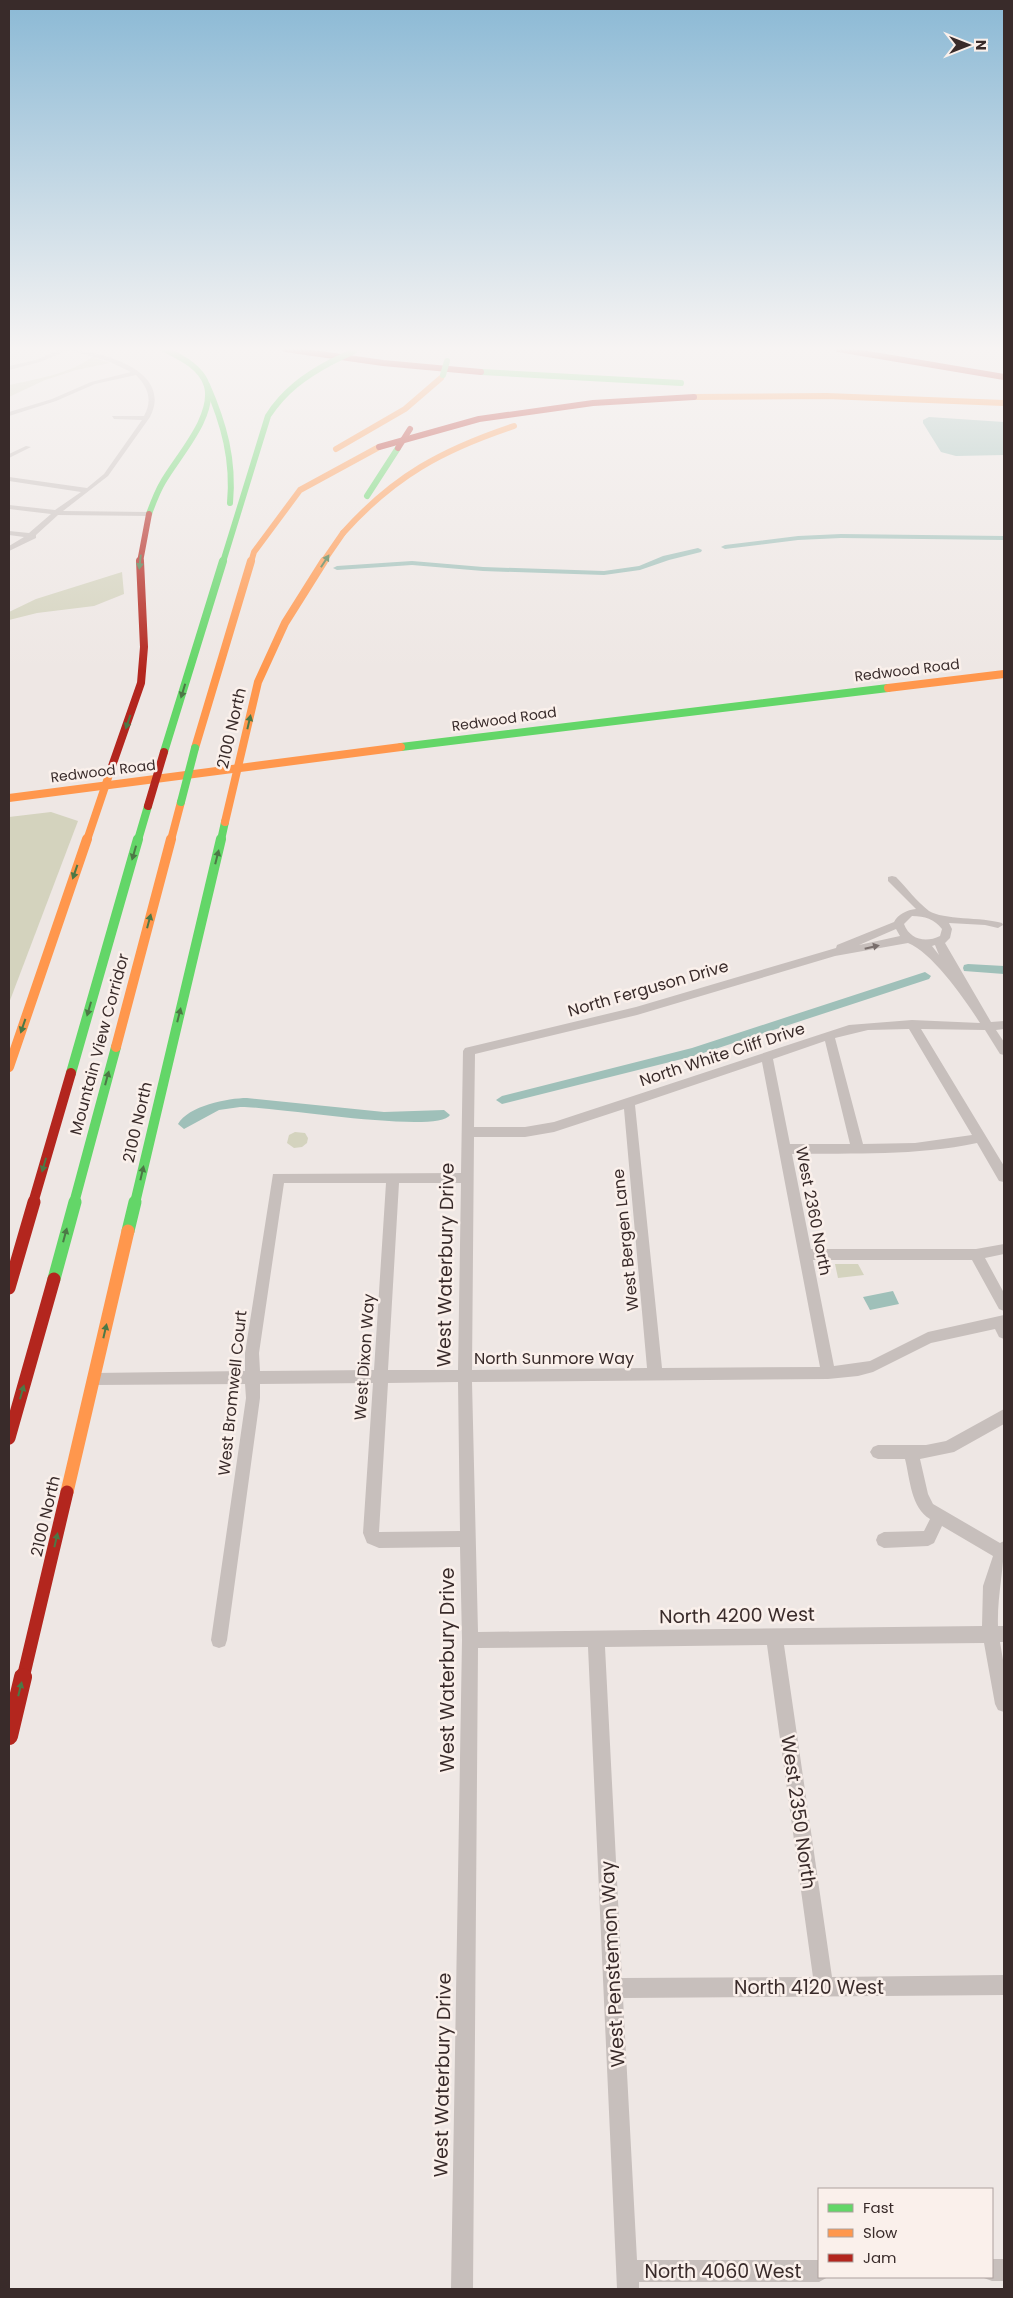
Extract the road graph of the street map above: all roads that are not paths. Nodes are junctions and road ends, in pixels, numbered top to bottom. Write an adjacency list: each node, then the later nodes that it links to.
1 (119, 456): 9 (street)
2 (178, 456): 12 (main road)
3 (233, 456): 18 (main road)
4 (255, 456): 18 (main road, bridge)
5 (355, 456): 19 (main road)
6 (393, 456): 14 (main road, bridge)
7 (437, 456): 14 (main road)
8 (9, 479): 9 (street)
9 (87, 490): 11 (street)
10 (9, 507): 11 (street)
11 (56, 513): 12 (street); 15 (street)
12 (149, 514): 22 (main road, one-way to 22)
13 (9, 533): 15 (street)
14 (343, 533): 21 (main road, 2100 North, one-way to 14)
15 (33, 536): 17 (street)
16 (249, 539): 19 (main road)
17 (9, 549)
18 (197, 644): 52 (main road, Mountain View Corridor, one-way to 52, bridge)
19 (221, 659): 62 (main road, Mountain View Corridor, one-way to 19, bridge)
20 (1004, 674): 21 (main road, Redwood Road)
21 (238, 769): 22 (main road, Redwood Road); 60 (main road, 2100 North, one-way to 21)
22 (105, 786): 23 (main road, Redwood Road); 40 (main road, one-way to 40)
23 (9, 798)
24 (925, 913): 25 (street); 26 (street); 26 (street)
25 (940, 919): 27 (street); 28 (street)
26 (901, 920): 29 (street); 31 (street, North Ferguson Drive)
27 (1001, 925): 28 (street)
28 (943, 938): 30 (street); 32 (street)
29 (909, 939): 30 (street); 31 (street, North Ferguson Drive, one-way to 29)
30 (921, 943): 32 (street)
31 (834, 952): 37 (street, North Ferguson Drive)
32 (968, 995): 35 (street)
33 (912, 1024): 35 (street, North White Cliff Drive); 36 (street, North White Cliff Drive); 43 (street)
34 (1004, 1025): 35 (street, North White Cliff Drive)
35 (988, 1027): 38 (street)
36 (829, 1036): 39 (street, North White Cliff Drive); 44 (street)
37 (469, 1051): 42 (street, West Waterbury Drive)
38 (1004, 1051)
39 (767, 1057): 41 (street, North White Cliff Drive); 45 (street, West 2360 North)
40 (9, 1067)
41 (629, 1102): 42 (street, North White Cliff Drive); 56 (street, West Bergen Lane)
42 (468, 1132): 48 (street, West Waterbury Drive)
43 (981, 1138): 44 (street); 46 (street)
44 (858, 1149): 45 (street)
45 (785, 1150): 51 (street, West 2360 North)
46 (1004, 1177)
47 (393, 1178): 48 (street); 57 (street, West Dixon Way); 59 (street, West Bromwell Court)
48 (468, 1178): 58 (street, West Waterbury Drive)
49 (1004, 1249): 50 (street)
50 (976, 1254): 51 (street); 53 (street)
51 (805, 1255): 55 (street, West 2360 North)
52 (9, 1288)
53 (1004, 1305)
54 (1002, 1325): 55 (street, North Sunmore Way)
55 (828, 1372): 56 (street, North Sunmore Way)
56 (655, 1375): 58 (street, North Sunmore Way)
57 (380, 1376): 58 (street, North Sunmore Way); 59 (street, North Sunmore Way); 66 (street, West Dixon Way)
58 (465, 1376): 66 (street, West Waterbury Drive)
59 (252, 1377): 60 (street, North Sunmore Way); 72 (street, West Bromwell Court)
60 (94, 1379): 75 (main road, 2100 North, one-way to 60)
61 (1004, 1416): 64 (street)
62 (9, 1438)
63 (878, 1452): 64 (street)
64 (910, 1452): 65 (street)
65 (939, 1517): 67 (street); 68 (street)
66 (468, 1539): 73 (street, West Waterbury Drive)
67 (884, 1540)
68 (1003, 1551): 69 (street)
69 (998, 1634): 70 (street, North 4200 West); 74 (street)
70 (774, 1636): 71 (street, North 4200 West); 77 (street, West 2350 North)
71 (596, 1638): 73 (street, North 4200 West); 78 (street, West Penstemon Way)
72 (218, 1640)
73 (470, 1640): 81 (street, West Waterbury Drive)
74 (1004, 1704)
75 (9, 1736)
76 (1004, 1985): 77 (street, North 4120 West)
77 (824, 1987): 78 (street, North 4120 West)
78 (614, 1988): 80 (street, West Penstemon Way)
79 (818, 2271): 80 (street, North 4060 West)
80 (628, 2280)
81 (462, 2289)

